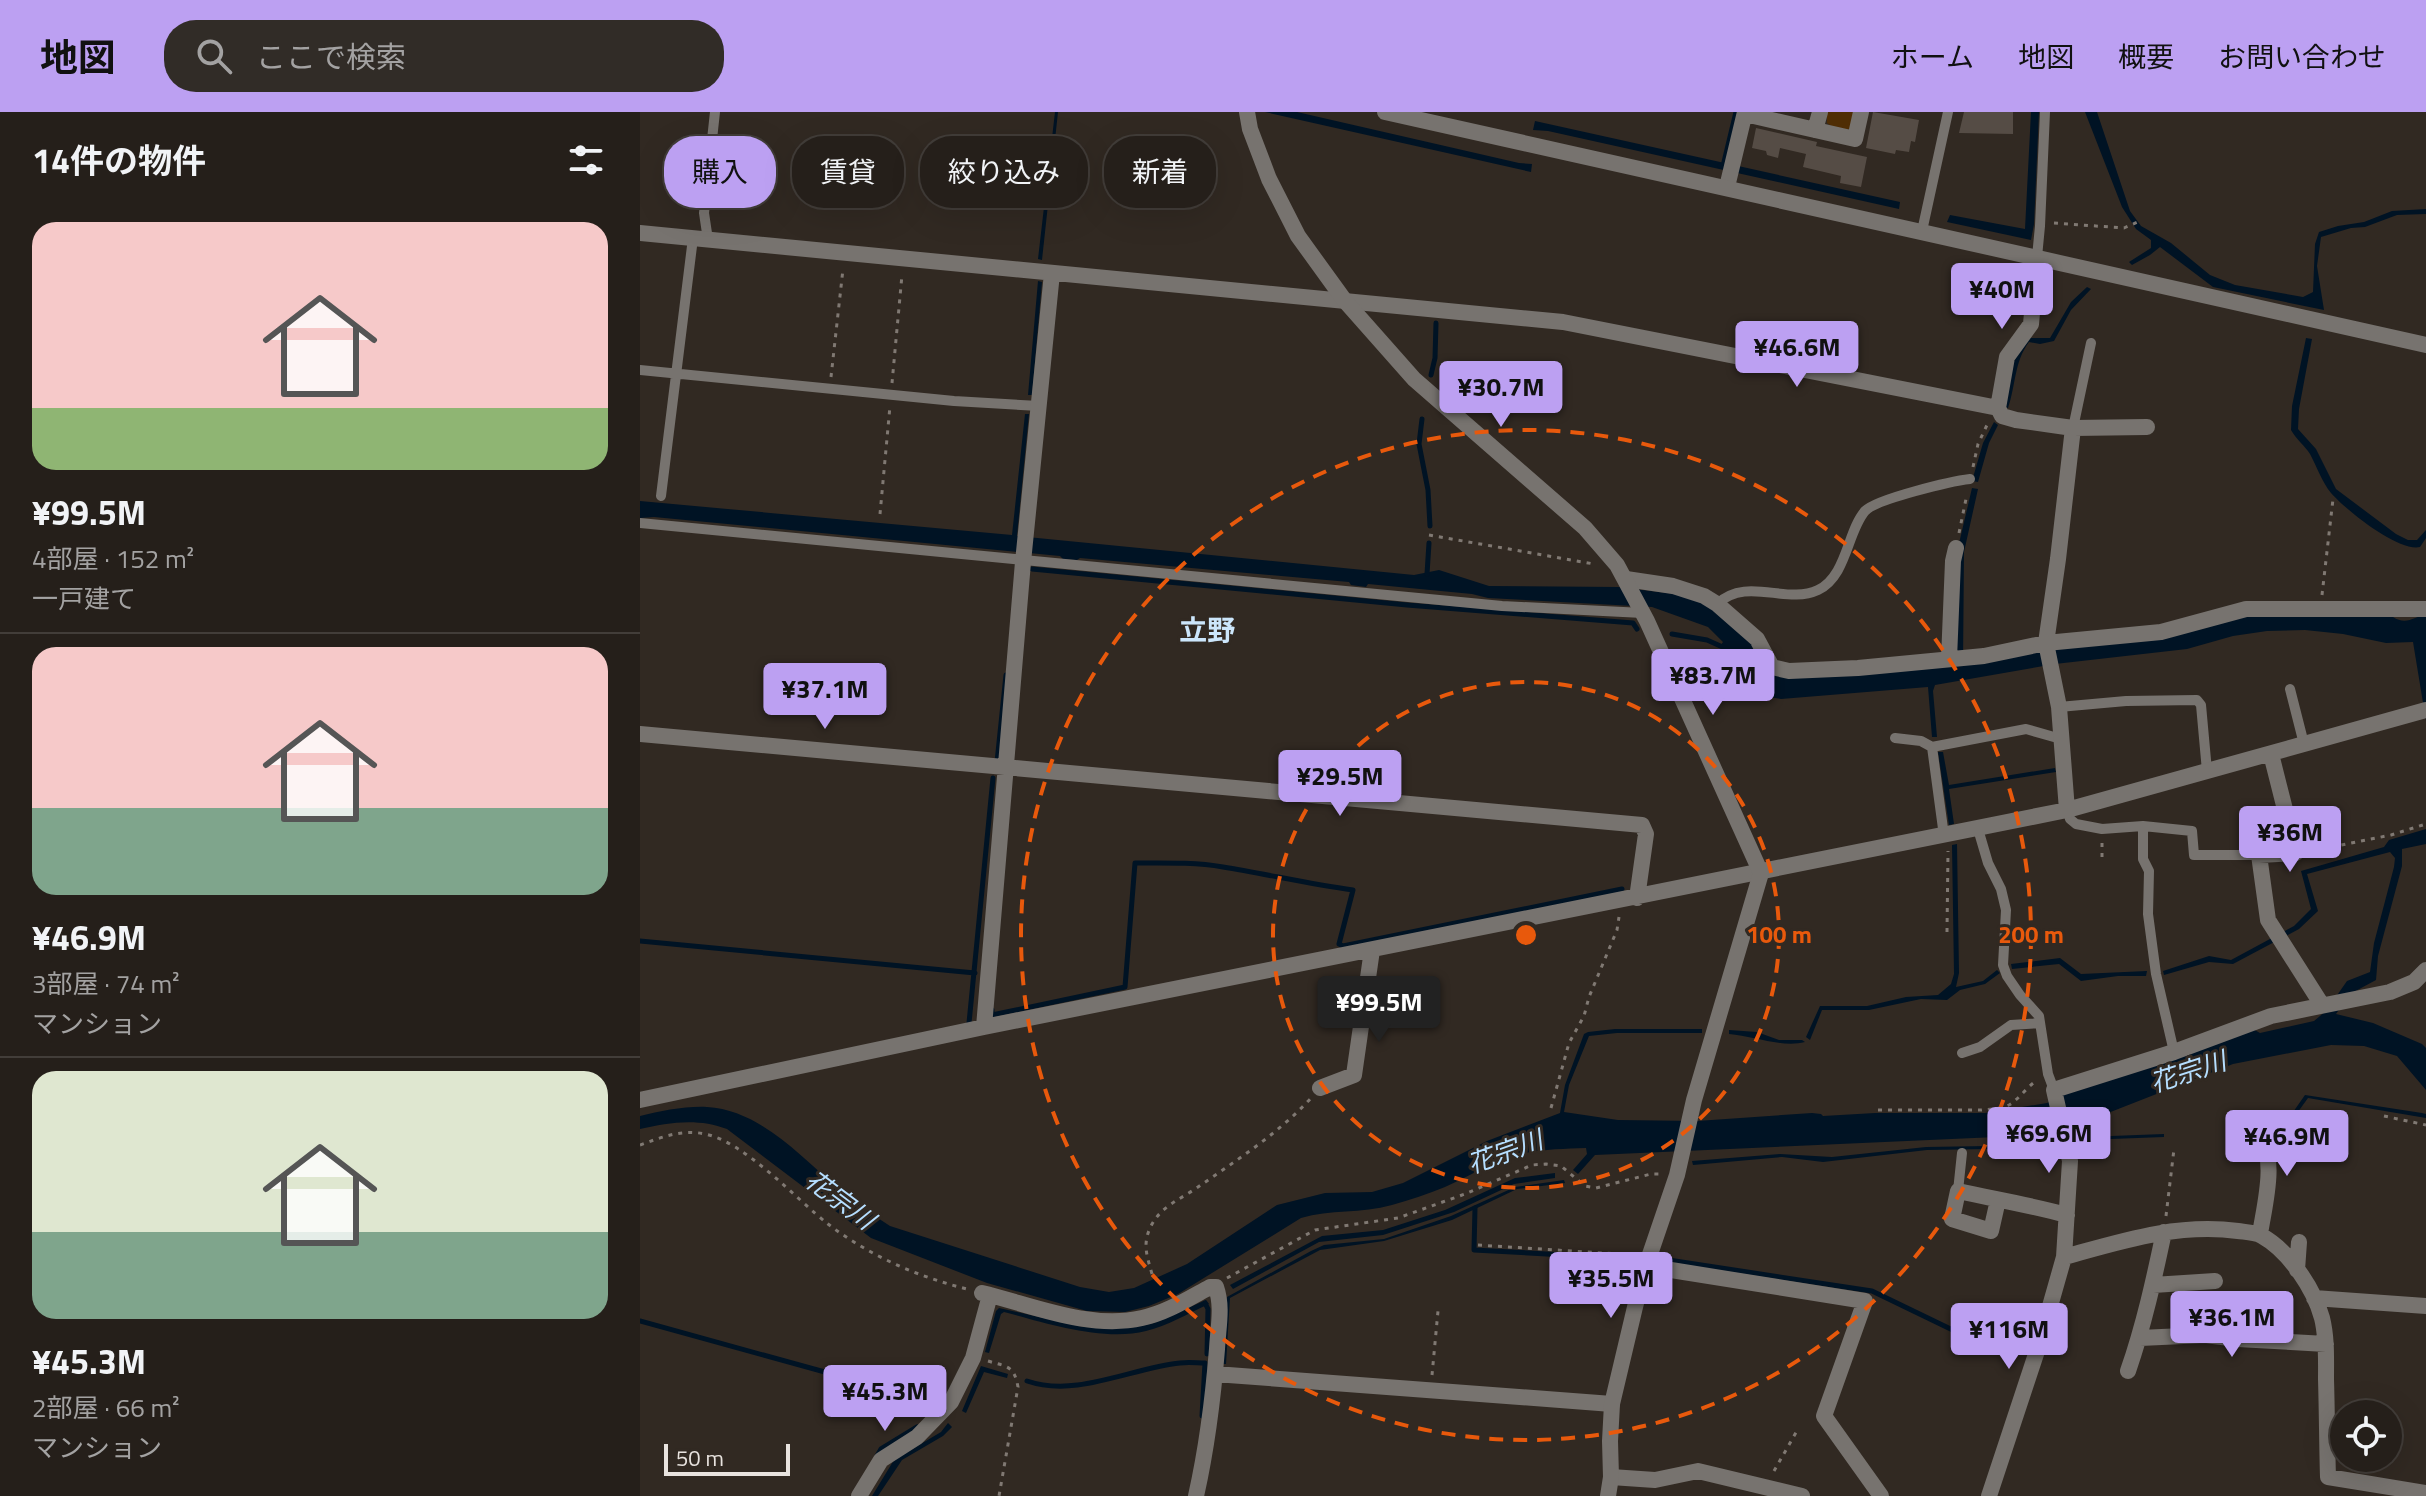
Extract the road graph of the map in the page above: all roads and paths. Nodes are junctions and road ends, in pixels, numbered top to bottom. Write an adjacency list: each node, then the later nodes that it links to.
1 (715, 112): 15 (lane)
2 (1247, 112): 19 (street)
3 (1385, 112): 10 (street)
4 (1820, 112): 9 (street)
5 (1861, 112): 9 (street)
6 (1948, 112): 13 (lane)
7 (2045, 112): 12 (lane)
8 (1745, 113): 9 (street); 10 (street)
9 (1815, 130)
10 (1727, 187): 13 (street)
11 (2140, 221): 12 (path)
12 (2040, 222): 17 (lane)
13 (1922, 231): 17 (street)
14 (640, 233): 15 (street)
15 (701, 239): 16 (street); 23 (lane)
16 (844, 253): 18 (street); 24 (path)
17 (2037, 257): 21 (street); 26 (street)
18 (1052, 273): 19 (street); 25 (street)
19 (1345, 301): 26 (street); 36 (street)
20 (2091, 343): 28 (lane)
21 (2426, 345)
22 (640, 370): 23 (lane)
23 (676, 373): 24 (lane); 30 (lane)
24 (829, 389): 25 (lane)
25 (1039, 406): 35 (street)
26 (1998, 408): 28 (street)
27 (2147, 427): 28 (street)
28 (2073, 428): 41 (street)
29 (1970, 479): 37 (lane)
30 (661, 496)
31 (2333, 499): 38 (path)
32 (640, 523): 35 (lane)
33 (1429, 535): 36 (path)
34 (1956, 548): 42 (street)
35 (1024, 558): 40 (lane); 52 (street)
36 (1621, 572): 37 (street); 40 (street)
37 (1717, 604): 42 (street)
38 (2320, 608): 39 (street); 41 (street)
39 (2426, 609)
40 (1643, 613): 63 (street)
41 (2046, 643): 42 (street); 44 (street)
42 (1949, 659)
43 (2290, 689): 49 (lane)
44 (2059, 707): 48 (street); 53 (lane)
45 (2426, 710): 49 (street)
46 (640, 734): 52 (street)
47 (1895, 738): 50 (lane)
48 (2061, 739): 50 (lane); 54 (street)
49 (2304, 744): 51 (street)
50 (1932, 747): 59 (lane)
51 (2271, 754): 53 (street); 60 (street)
52 (1006, 768): 64 (street); 71 (street)
53 (2207, 771): 54 (street)
54 (2067, 810): 57 (street); 58 (lane)
55 (2426, 824): 60 (path)
56 (2143, 826): 58 (lane); 61 (lane); 72 (lane)
57 (1978, 829): 59 (street); 70 (lane)
58 (2102, 829): 62 (path)
59 (1944, 836): 63 (street); 66 (path)
60 (2296, 853): 61 (street)
61 (2259, 855): 69 (street)
62 (2102, 863)
63 (1761, 873): 64 (street); 86 (street)
64 (1637, 898): 65 (street)
65 (1619, 901): 67 (street); 78 (path)
66 (1947, 932)
67 (1372, 950): 71 (street); 75 (street)
68 (2426, 970): 69 (street)
69 (2322, 1005): 72 (street)
70 (2040, 1023): 73 (lane); 74 (lane)
71 (984, 1027): 77 (street)
72 (2174, 1052): 76 (street)
73 (1962, 1053)
74 (2048, 1074): 76 (lane); 79 (path)
75 (1320, 1088): 97 (path)
76 (2054, 1090): 89 (street)
77 (640, 1100)
78 (1551, 1108)
79 (1878, 1110)
80 (2384, 1116): 81 (path)
81 (2426, 1125)
82 (2259, 1131): 91 (street)
83 (640, 1145): 101 (path)
84 (2174, 1149): 90 (path)
85 (1962, 1153): 87 (lane)
86 (1676, 1176): 95 (street); 100 (path)
87 (1958, 1191): 88 (street); 88 (street)
88 (1998, 1200): 89 (street)
89 (2067, 1215): 94 (street)
90 (2164, 1232): 91 (street); 94 (street); 99 (street)
91 (2260, 1234): 96 (street)
92 (2299, 1242): 96 (street)
93 (1478, 1245): 95 (path)
94 (2064, 1257): 107 (street)
95 (1648, 1261): 113 (street); 123 (street)
96 (2297, 1270): 102 (street)
97 (1152, 1274)
98 (2215, 1281): 99 (street)
99 (2153, 1285): 106 (street)
100 (1210, 1287): 101 (street); 111 (street)
101 (986, 1294): 109 (street)
102 (2314, 1298): 103 (street); 108 (street)
103 (2426, 1306)
104 (1438, 1311): 112 (path)
105 (2007, 1323): 107 (street)
106 (2140, 1338): 108 (street); 110 (street)
107 (2040, 1342): 124 (street)
108 (2326, 1344): 117 (street)
109 (973, 1358): 118 (street); 119 (path)
110 (2128, 1371)
111 (1215, 1374): 112 (street); 120 (street)
112 (1435, 1390): 113 (street)
113 (1612, 1404): 115 (street)
114 (1798, 1429): 116 (path)
115 (1611, 1477): 116 (street); 121 (street)
116 (1765, 1487): 122 (street)
117 (2426, 1493)
118 (859, 1496)
119 (999, 1496)
120 (1196, 1496)
121 (1608, 1496)
122 (1802, 1496)
123 (1881, 1496)
124 (1989, 1496)

